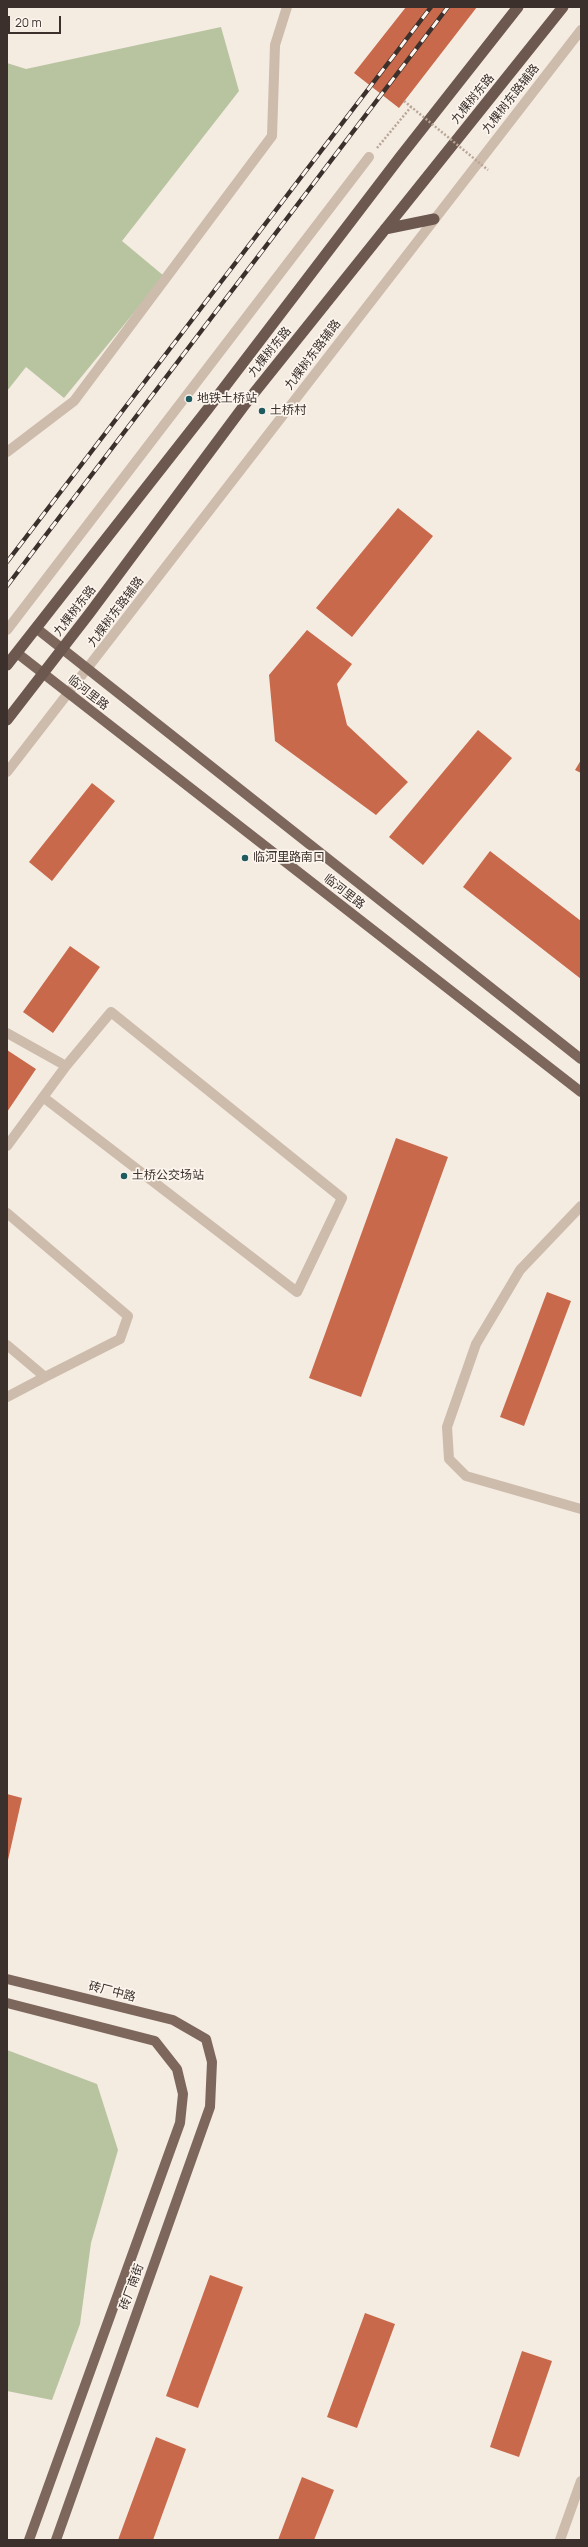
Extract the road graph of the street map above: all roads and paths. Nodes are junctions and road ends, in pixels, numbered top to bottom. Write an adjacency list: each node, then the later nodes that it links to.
1 (287, 7): 11 (street)
2 (518, 7): 12 (highway, 九棵树东路)
3 (563, 7): 10 (highway, 九棵树东路)
4 (581, 30): 9 (street, 九棵树东路辅路)
5 (404, 101): 6 (path, bridge)
6 (411, 107): 7 (path); 8 (path, bridge)
7 (369, 158): 13 (street)
8 (488, 170)
9 (434, 219): 10 (highway); 17 (street, 九棵树东路辅路)
10 (385, 230): 14 (highway, 九棵树东路)
11 (7, 452)
12 (36, 628): 14 (main road, 临河里路); 15 (highway, 九棵树东路)
13 (7, 630)
14 (62, 648): 17 (main road, 临河里路); 18 (highway, 九棵树东路)
15 (17, 653): 16 (highway, 九棵树东路); 18 (main road, 临河里路)
16 (7, 665)
17 (88, 669): 19 (street, 九棵树东路辅路); 23 (main road, 临河里路)
18 (42, 674): 19 (main road, 临河里路); 20 (highway, 九棵树东路)
19 (68, 694): 21 (street, 九棵树东路辅路); 25 (main road, 临河里路)
20 (7, 720)
21 (7, 772)
22 (7, 1033): 24 (street)
23 (581, 1059)
24 (66, 1066): 26 (street); 26 (street)
25 (581, 1092)
26 (43, 1097): 27 (street)
27 (7, 1146)
28 (581, 1206): 33 (street)
29 (7, 1213): 31 (street)
30 (7, 1345): 31 (street)
31 (45, 1377): 32 (street)
32 (7, 1397)
33 (581, 1509)
34 (7, 1979): 36 (main road, 砖厂中路)
35 (7, 2003): 38 (main road, 砖厂南街)
36 (206, 2039): 39 (main road, 砖厂南街)
37 (581, 2481): 40 (street)
38 (29, 2540)
39 (56, 2540)
40 (560, 2540)

